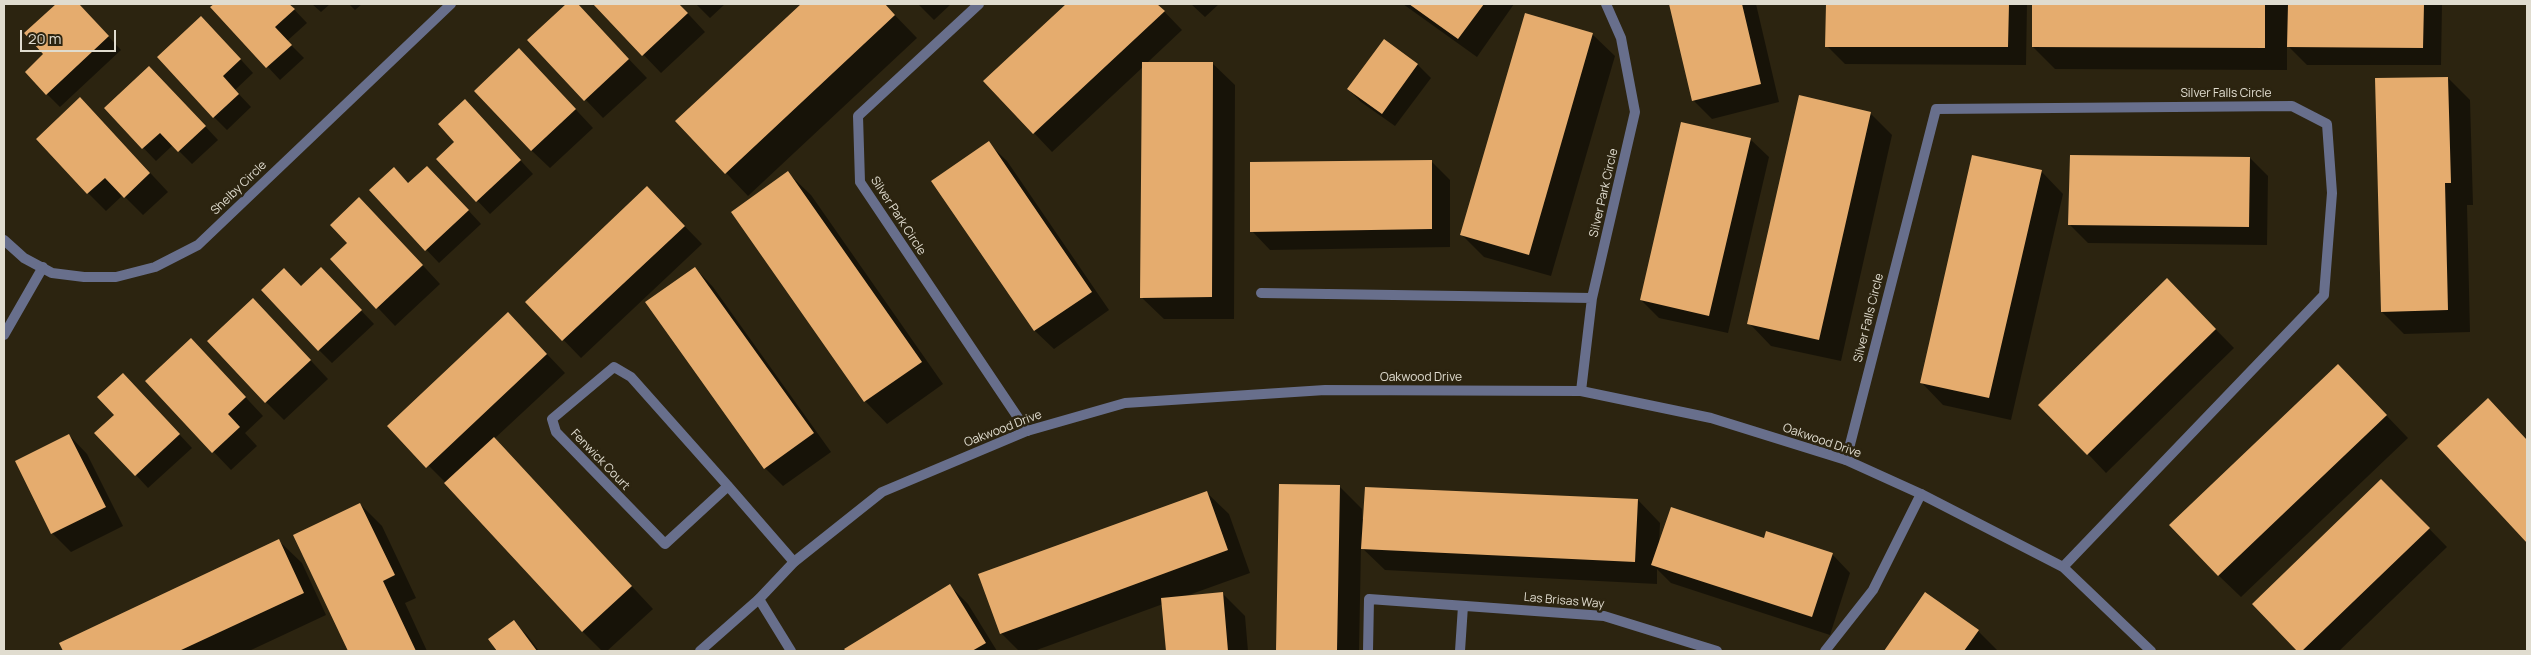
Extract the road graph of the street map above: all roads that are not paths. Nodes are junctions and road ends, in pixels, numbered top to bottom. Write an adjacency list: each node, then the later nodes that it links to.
1 (451, 4): 5 (street, Shelby Circle)
2 (978, 4): 10 (street, Silver Park Circle)
3 (1606, 4): 7 (street, Silver Park Circle)
4 (4, 240): 5 (street, Shelby Circle)
5 (42, 268): 8 (street)
6 (1261, 293): 7 (street)
7 (1592, 298): 9 (street, Silver Park Circle)
8 (4, 335)
9 (1581, 391): 10 (street, Oakwood Drive); 11 (street, Oakwood Drive)
10 (1027, 431): 14 (street, Oakwood Drive)
11 (1846, 460): 13 (street, Oakwood Drive); 15 (street, Silver Falls Circle)
12 (728, 486): 12 (street, Fenwick Court); 14 (street, Fenwick Court)
13 (1921, 494): 15 (street, Oakwood Drive); 23 (street)
14 (794, 562): 16 (street, Oakwood Drive)
15 (2063, 567): 24 (street, Oakwood Drive)
16 (759, 599): 18 (street, Oakwood Drive); 19 (street)
17 (1463, 606): 20 (street, Las Brisas Way); 21 (street); 22 (street, Las Brisas Way)
18 (700, 651)
19 (791, 651)
20 (1368, 651)
21 (1460, 651)
22 (1717, 651)
23 (1825, 651)
24 (2151, 651)

